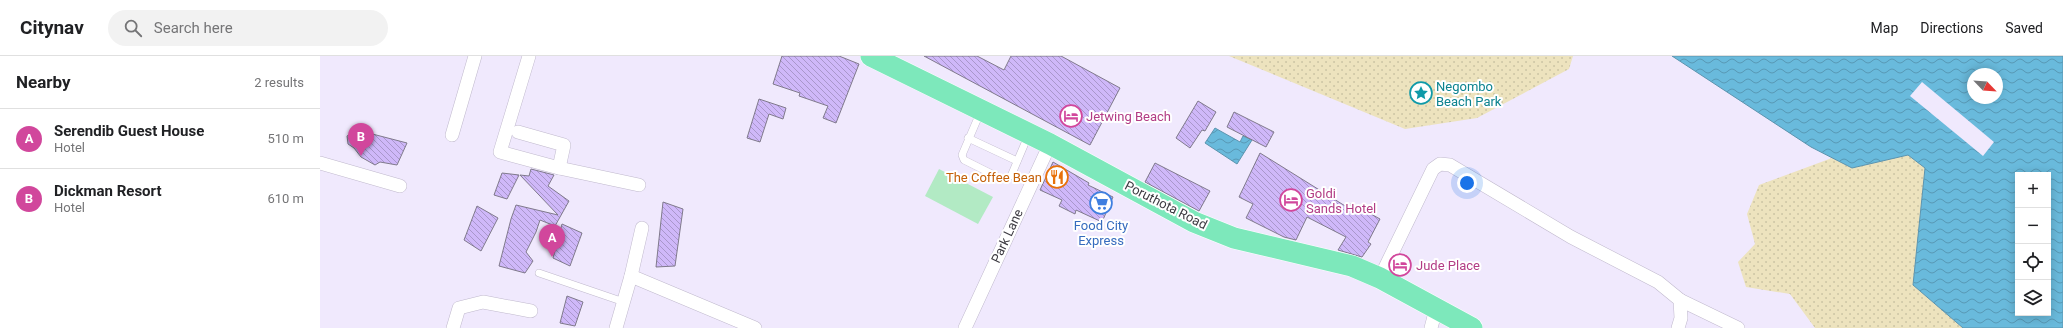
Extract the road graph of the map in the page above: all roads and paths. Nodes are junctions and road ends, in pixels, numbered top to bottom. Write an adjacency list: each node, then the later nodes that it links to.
1 (475, 56): 7 (street)
2 (529, 56): 12 (street)
3 (871, 56): 4 (main road, Poruthota Road)
4 (981, 110): 6 (main road, Poruthota Road); 8 (lane)
5 (518, 132): 12 (street)
6 (1029, 134): 9 (main road, Poruthota Road); 10 (lane)
7 (452, 135)
8 (968, 138): 10 (lane); 10 (lane)
9 (1050, 144): 18 (main road, Poruthota Road); 26 (street, Park Lane)
10 (1017, 161)
11 (320, 163): 14 (street)
12 (559, 168): 13 (street)
13 (639, 185)
14 (400, 186)
15 (642, 228): 17 (street)
16 (539, 273): 20 (lane)
17 (631, 276): 20 (street); 25 (street)
18 (1380, 278): 19 (street); 22 (main road, Poruthota Road)
19 (1680, 300): 28 (street); 29 (street)
20 (624, 302): 24 (street)
21 (531, 311): 23 (street)
22 (1434, 318): 27 (main road, Poruthota Road)
23 (453, 328)
24 (616, 328)
25 (754, 328)
26 (964, 328)
27 (1472, 328)
28 (1678, 328)
29 (1738, 328)

